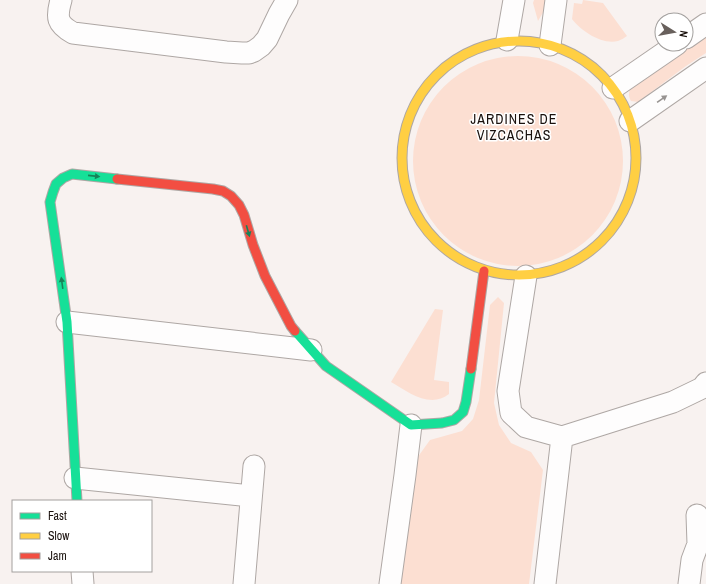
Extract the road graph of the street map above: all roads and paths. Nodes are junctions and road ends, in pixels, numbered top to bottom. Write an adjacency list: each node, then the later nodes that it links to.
1 (61, 0): 2 (street)
2 (288, 0)
3 (514, 0): 7 (street)
4 (556, 0): 8 (street)
5 (706, 24): 6 (street)
6 (694, 32)
7 (507, 40): 8 (street); 13 (street)
8 (550, 45): 11 (street)
9 (665, 52): 11 (street)
10 (706, 68): 12 (street, one-way to 10)
11 (613, 88): 12 (street)
12 (630, 121): 14 (street)
13 (484, 271): 14 (street); 18 (street)
14 (526, 276): 19 (street)
15 (67, 322): 16 (street); 16 (street, one-way to 16); 21 (street)
16 (311, 350): 18 (street)
17 (705, 387): 19 (street)
18 (411, 424): 29 (street)
19 (562, 437): 30 (street)
20 (254, 466): 22 (street)
21 (75, 478): 22 (street); 23 (street)
22 (251, 496): 28 (street)
23 (77, 500)
24 (697, 515): 25 (street)
25 (702, 545): 31 (street)
26 (82, 572): 27 (street)
27 (83, 584)
28 (244, 584)
29 (390, 584)
30 (545, 584)
31 (689, 584)

